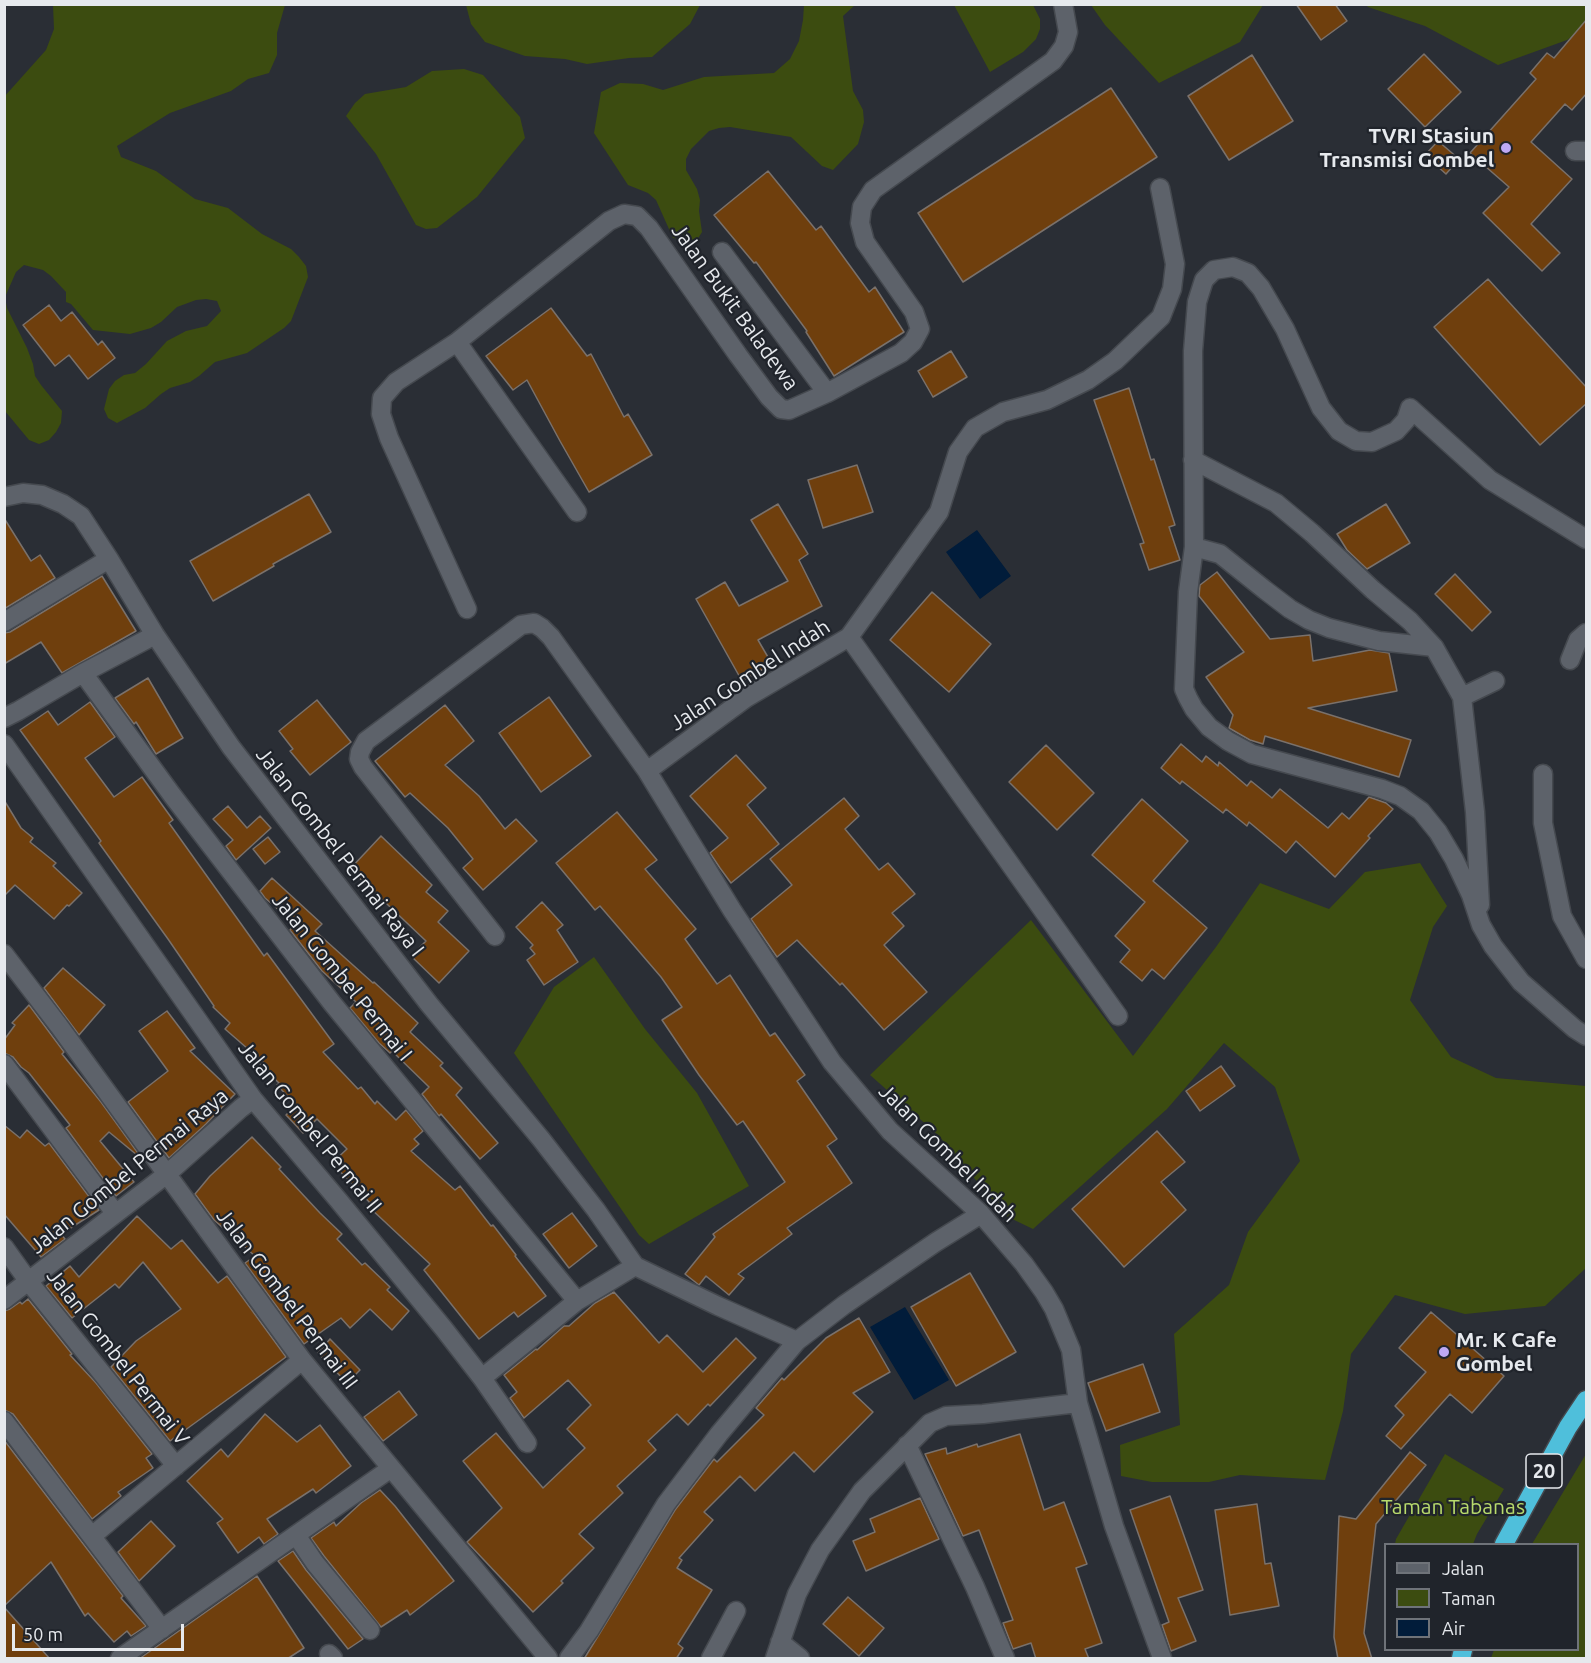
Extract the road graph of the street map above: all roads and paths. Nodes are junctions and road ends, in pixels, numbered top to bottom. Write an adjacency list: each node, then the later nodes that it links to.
1 (1063, 4): 5 (street, Jalan Bukit Baladewa)
2 (1160, 188): 16 (street, Jalan Gombel Indah)
3 (722, 252): 5 (street)
4 (457, 342): 5 (street, Jalan Bukit Baladewa); 8 (street); 12 (street, Jalan Bukit Baladewa)
5 (827, 393)
6 (1193, 460): 9 (street); 10 (street); 17 (street)
7 (4, 498): 11 (street, Jalan Gombel Permai Raya I)
8 (577, 512)
9 (1587, 539)
10 (1194, 547): 17 (street); 26 (street)
11 (109, 559): 13 (street); 15 (street, Jalan Gombel Permai Raya I)
12 (467, 609)
13 (4, 622)
14 (1587, 633): 18 (street)
15 (155, 635): 19 (street); 38 (street, Jalan Gombel Permai Raya I)
16 (849, 637): 24 (street, Jalan Gombel Indah); 30 (street, Jalan Gombel Indah)
17 (1434, 647): 21 (street)
18 (1570, 660)
19 (83, 673): 22 (street); 41 (street, Jalan Gombel Permai I)
20 (1496, 681): 21 (street)
21 (1462, 697): 26 (street)
22 (4, 718)
23 (4, 744): 33 (street, Jalan Gombel Permai II)
24 (647, 771): 27 (street); 36 (street, Jalan Gombel Indah)
25 (1542, 774): 29 (street)
26 (1481, 925): 31 (street)
27 (495, 936)
28 (4, 954): 34 (street, Jalan Gombel Permai III)
29 (1587, 959)
30 (1118, 1016)
31 (1587, 1036)
32 (4, 1064): 35 (street)
33 (253, 1099): 34 (street, Jalan Gombel Permai Raya); 44 (street, Jalan Gombel Permai II)
34 (167, 1174): 35 (street, Jalan Gombel Permai Raya); 43 (street, Jalan Gombel Permai III)
35 (115, 1214): 39 (street, Jalan Gombel Permai Raya)
36 (981, 1215): 42 (street); 46 (street, Jalan Gombel Indah)
37 (4, 1247): 39 (street, Jalan Gombel Permai V)
38 (635, 1266): 41 (street); 42 (street)
39 (29, 1282): 40 (street, Jalan Gombel Permai Raya); 50 (street, Jalan Gombel Permai V)
40 (4, 1300)
41 (577, 1301): 44 (street)
42 (797, 1341): 61 (street)
43 (302, 1360): 50 (street); 51 (street, Jalan Gombel Permai III)
44 (482, 1378): 48 (street, Jalan Gombel Permai II)
45 (1587, 1400): 54 (highway, 20)
46 (1078, 1402): 49 (street); 65 (street, Jalan Gombel Indah)
47 (4, 1421): 53 (street)
48 (527, 1443)
49 (907, 1445): 58 (street); 64 (street)
50 (176, 1466): 53 (street)
51 (390, 1469): 52 (street); 60 (street, Jalan Gombel Permai III)
52 (296, 1535): 56 (street); 57 (street)
53 (92, 1536): 56 (street)
54 (1505, 1543)
55 (736, 1611): 62 (street)
56 (162, 1629): 59 (street)
57 (370, 1630)
58 (777, 1650): 63 (street)
59 (120, 1659)
60 (548, 1659)
61 (569, 1659)
62 (711, 1659)
63 (800, 1659)
64 (1005, 1659)
65 (1162, 1659)

